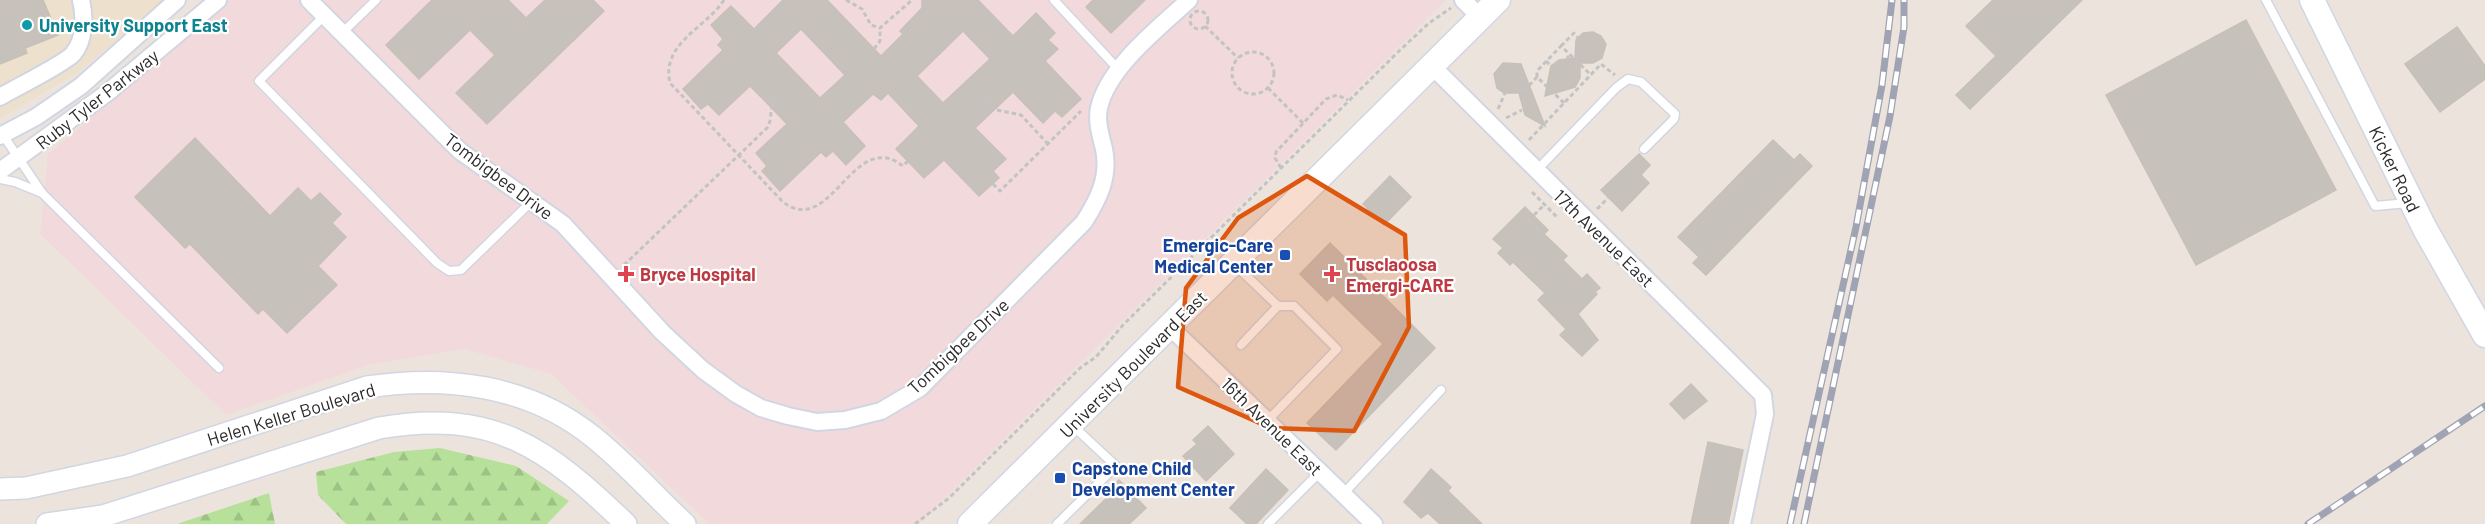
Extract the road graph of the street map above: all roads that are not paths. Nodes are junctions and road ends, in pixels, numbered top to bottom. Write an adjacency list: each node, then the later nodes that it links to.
1 (81, 0): 17 (street)
2 (177, 0): 18 (street, Ruby Tyler Parkway)
3 (218, 0): 20 (street, Ruby Tyler Parkway)
4 (309, 0): 12 (street, Tombigbee Drive)
5 (376, 0): 14 (lane)
6 (1054, 0): 16 (lane)
7 (1189, 0): 16 (street, Tombigbee Drive)
8 (1498, 0): 13 (main road, University Boulevard East)
9 (2266, 0): 26 (lane)
10 (2312, 0): 26 (main road, Kicker Road)
11 (1459, 3): 13 (street)
12 (325, 15): 14 (street, Tombigbee Drive); 25 (lane)
13 (1481, 18): 15 (main road, University Boulevard East)
14 (342, 33): 25 (street, Tombigbee Drive)
15 (1433, 67): 22 (street, 17th Avenue East); 27 (main road, University Boulevard East)
16 (1118, 69): 25 (street, Tombigbee Drive)
17 (0, 96)
18 (2, 136): 20 (lane)
19 (1644, 149): 22 (lane)
20 (20, 159): 21 (street, Ruby Tyler Parkway); 24 (lane)
21 (0, 171)
22 (1535, 171): 46 (street, 17th Avenue East)
23 (0, 180): 24 (lane)
24 (42, 193): 32 (lane)
25 (533, 201)
26 (2412, 203): 30 (main road, Kicker Road)
27 (1234, 264): 28 (lane); 29 (main road, University Boulevard East)
28 (1278, 306): 31 (lane); 34 (lane)
29 (1170, 327): 34 (street, 16th Avenue East); 35 (main road, University Boulevard East)
30 (2485, 335)
31 (1241, 345)
32 (219, 368)
33 (1441, 390): 38 (lane)
34 (1267, 421): 36 (street, 16th Avenue East)
35 (1072, 424): 39 (main road, University Boulevard East); 43 (lane)
36 (1320, 472): 38 (street, 16th Avenue East); 44 (lane)
37 (0, 489): 42 (street, Helen Keller Boulevard)
38 (1343, 494): 45 (street, 16th Avenue East)
39 (980, 518)
40 (47, 524): 41 (street)
41 (626, 524)
42 (685, 524)
43 (1057, 524)
44 (1268, 524)
45 (1374, 524)
46 (1742, 524)

